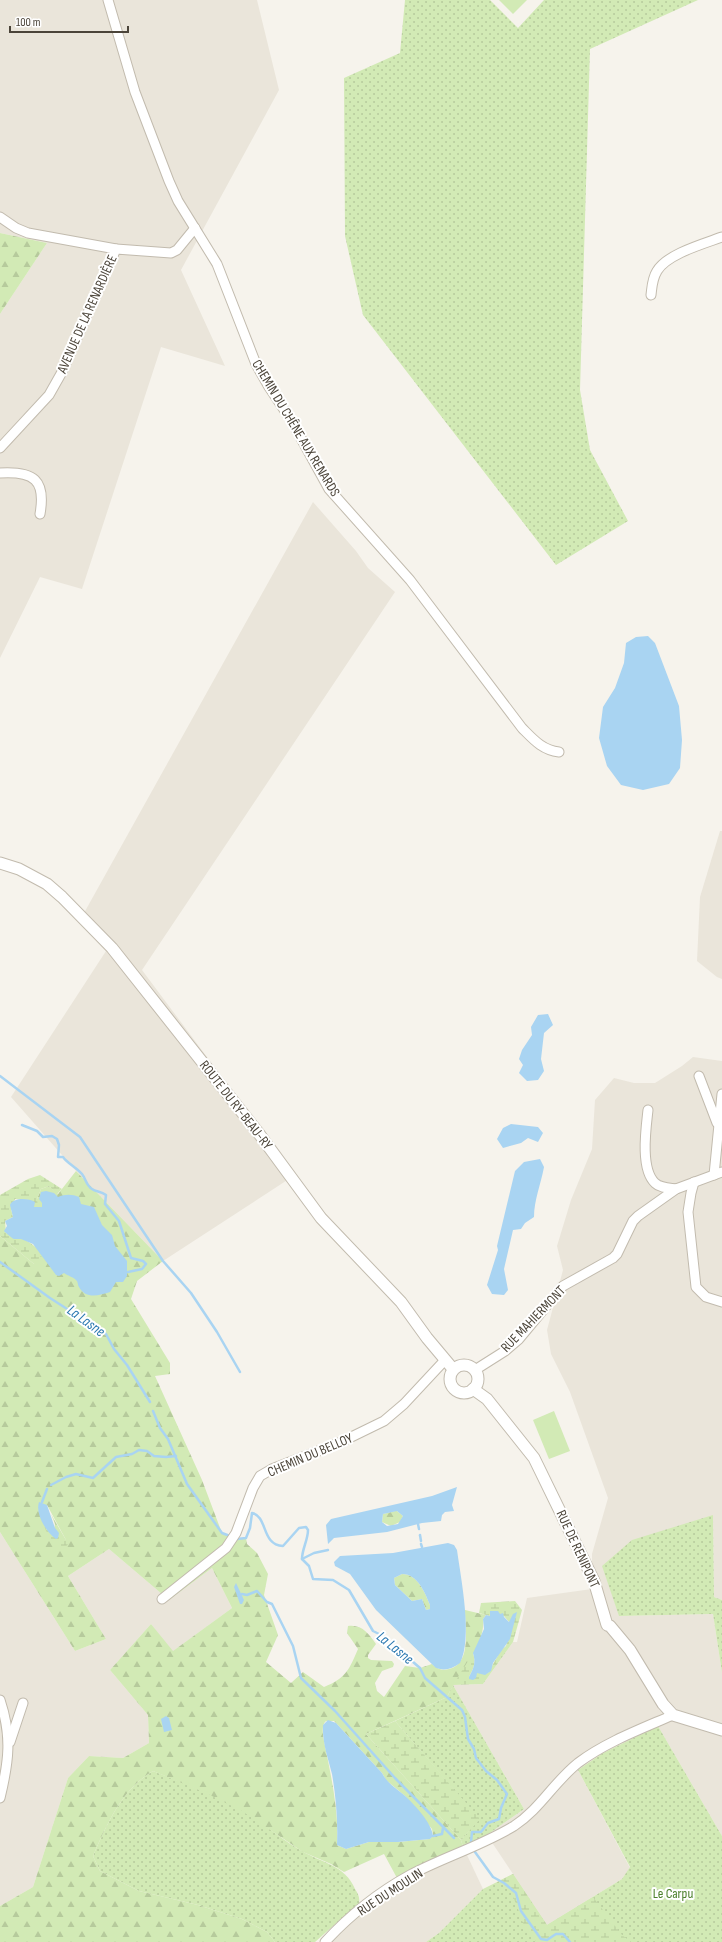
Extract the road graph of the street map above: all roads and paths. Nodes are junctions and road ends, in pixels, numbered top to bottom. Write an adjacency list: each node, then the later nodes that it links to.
1 (108, 0): 3 (street, CHEMIN DU CHÊNE AUX RENARDS)
2 (0, 217): 5 (street)
3 (195, 228): 5 (street, AVENUE DE LA RENARDIÈRE); 10 (street, CHEMIN DU CHÊNE AUX RENARDS)
4 (722, 237): 6 (street)
5 (116, 249): 7 (street, AVENUE DE LA RENARDIÈRE)
6 (651, 295)
7 (0, 448)
8 (0, 473): 9 (street)
9 (40, 514)
10 (559, 752)
11 (0, 863): 20 (street, ROUTE DU RY-BEAU-RY)
12 (699, 1076): 15 (street, RUE MAHIERMONT)
13 (722, 1094): 15 (street, RUE MAHIERMONT)
14 (648, 1110): 18 (street)
15 (718, 1126): 16 (street, RUE MAHIERMONT)
16 (718, 1173): 17 (street, RUE MAHIERMONT)
17 (694, 1182): 18 (street, RUE MAHIERMONT); 19 (street)
18 (676, 1189): 22 (street, RUE MAHIERMONT)
19 (722, 1302)
20 (445, 1360): 21 (street, ROUTE DU RY-BEAU-RY); 24 (street, CHEMIN DU BELLOY)
21 (453, 1369): 22 (street); 23 (street)
22 (475, 1370): 23 (street)
23 (474, 1389): 27 (street, RUE DE RENIPONT)
24 (162, 1599)
25 (0, 1700): 29 (street)
26 (23, 1703): 29 (street)
27 (673, 1715): 28 (street); 31 (street, RUE DU MOULIN)
28 (722, 1730)
29 (8, 1747): 30 (street)
30 (0, 1798)
31 (325, 1942)

